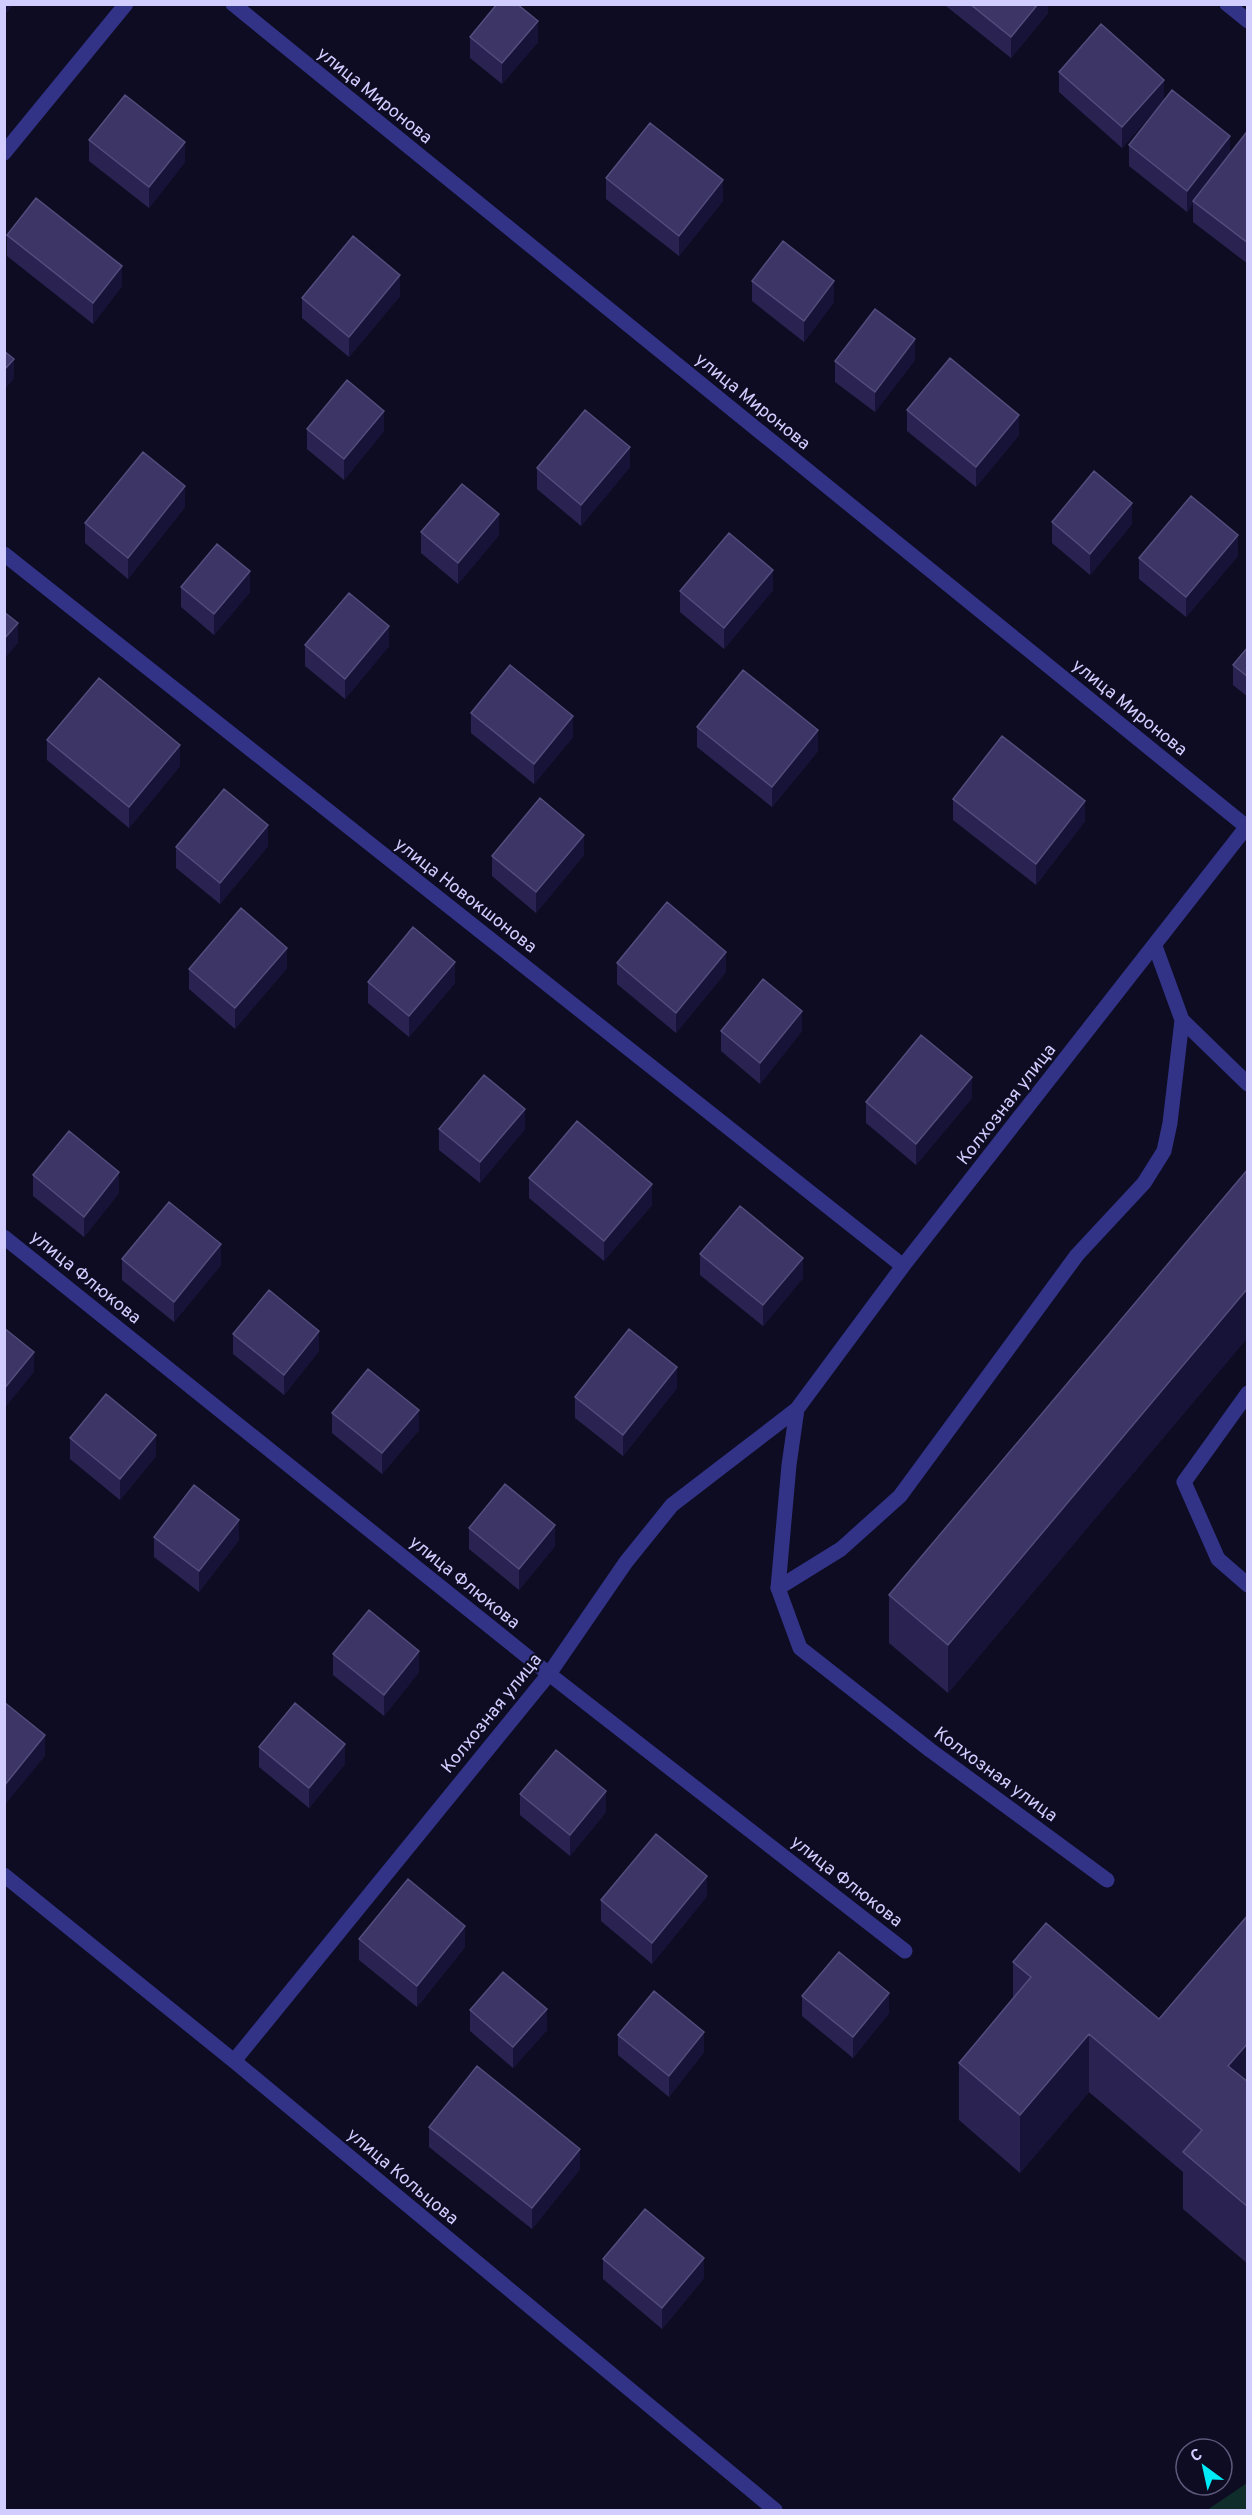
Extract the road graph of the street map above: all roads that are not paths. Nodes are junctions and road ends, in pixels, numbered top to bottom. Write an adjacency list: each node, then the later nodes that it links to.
1 (126, 4): 5 (street)
2 (233, 4): 7 (street, улица Миронова)
3 (1227, 4): 4 (street)
4 (1248, 21)
5 (4, 153)
6 (4, 554): 12 (street, улица Новокшонова)
7 (1247, 826): 8 (street, Колхозная улица)
8 (1155, 946): 9 (street); 12 (street, Колхозная улица)
9 (1182, 1020): 10 (street); 16 (street)
10 (1248, 1084)
11 (4, 1237): 17 (street, улица Флюкова)
12 (903, 1266): 14 (street, Колхозная улица)
13 (1248, 1393): 15 (street)
14 (797, 1409): 16 (street, Колхозная улица); 17 (street, Колхозная улица)
15 (1248, 1585)
16 (778, 1588): 19 (street, Колхозная улица)
17 (549, 1674): 20 (street, улица Флюкова); 21 (street, Колхозная улица)
18 (4, 1875): 21 (street, улица Кольцова)
19 (1107, 1880)
20 (905, 1951)
21 (234, 2061): 22 (street, улица Кольцова)
22 (775, 2511)

